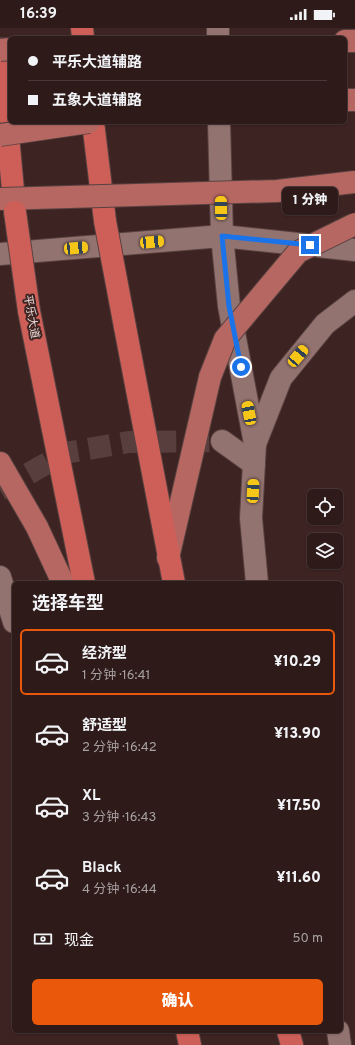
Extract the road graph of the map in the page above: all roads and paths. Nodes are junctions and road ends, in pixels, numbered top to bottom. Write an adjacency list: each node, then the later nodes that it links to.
1 (0, 49): 7 (highway, 平乐大道)
2 (75, 124): 5 (main road, bridge)
3 (93, 124): 16 (highway, bridge)
4 (220, 124): 9 (street)
5 (0, 135)
6 (355, 182): 7 (main road, bridge)
7 (8, 206): 19 (highway, 平乐大道, bridge)
8 (355, 224): 16 (main road, bridge)
9 (222, 236): 10 (street); 11 (street); 14 (street)
10 (355, 250)
11 (0, 254)
12 (355, 301): 14 (street)
13 (222, 441): 14 (street)
14 (255, 454): 21 (street)
15 (0, 462): 18 (main road)
16 (168, 559): 20 (highway)
17 (0, 577): 22 (street)
18 (62, 581)
19 (84, 581)
20 (174, 581)
21 (257, 581)
22 (12, 616)
23 (187, 1033): 26 (highway)
24 (289, 1033): 27 (highway)
25 (338, 1033): 28 (street)
26 (190, 1045)
27 (292, 1045)
28 (340, 1045)

